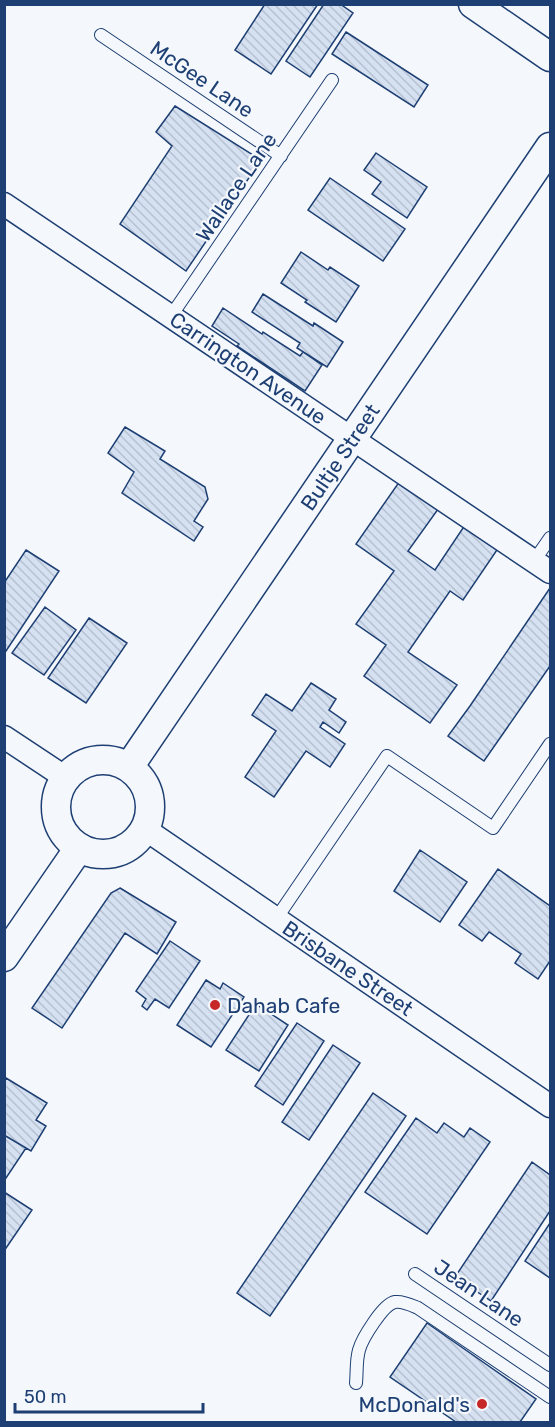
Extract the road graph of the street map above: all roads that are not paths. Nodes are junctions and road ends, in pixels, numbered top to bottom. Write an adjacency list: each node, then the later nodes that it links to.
1 (473, 4): 3 (street)
2 (101, 35): 6 (lane, McGee Lane)
3 (550, 57)
4 (332, 80): 6 (lane, Wallace Lane)
5 (550, 147): 9 (street, Bultje Street)
6 (281, 156): 8 (lane, Wallace Lane)
7 (4, 204): 8 (street, Carrington Avenue)
8 (171, 316): 9 (street, Carrington Avenue)
9 (352, 439): 11 (street, Carrington Avenue); 14 (street, Bultje Street)
10 (550, 538): 11 (lane)
11 (542, 567)
12 (4, 737): 15 (street)
13 (550, 744): 18 (lane)
14 (129, 767): 15 (street); 16 (street)
15 (66, 778): 17 (street)
16 (145, 829): 17 (street); 18 (street, Brisbane Street)
17 (79, 848): 19 (street)
18 (276, 919): 20 (street, Brisbane Street)
19 (4, 957)
20 (550, 1106)
21 (415, 1274): 22 (lane, Jean Lane)
22 (550, 1365)
23 (356, 1383): 24 (lane)
24 (550, 1397)

